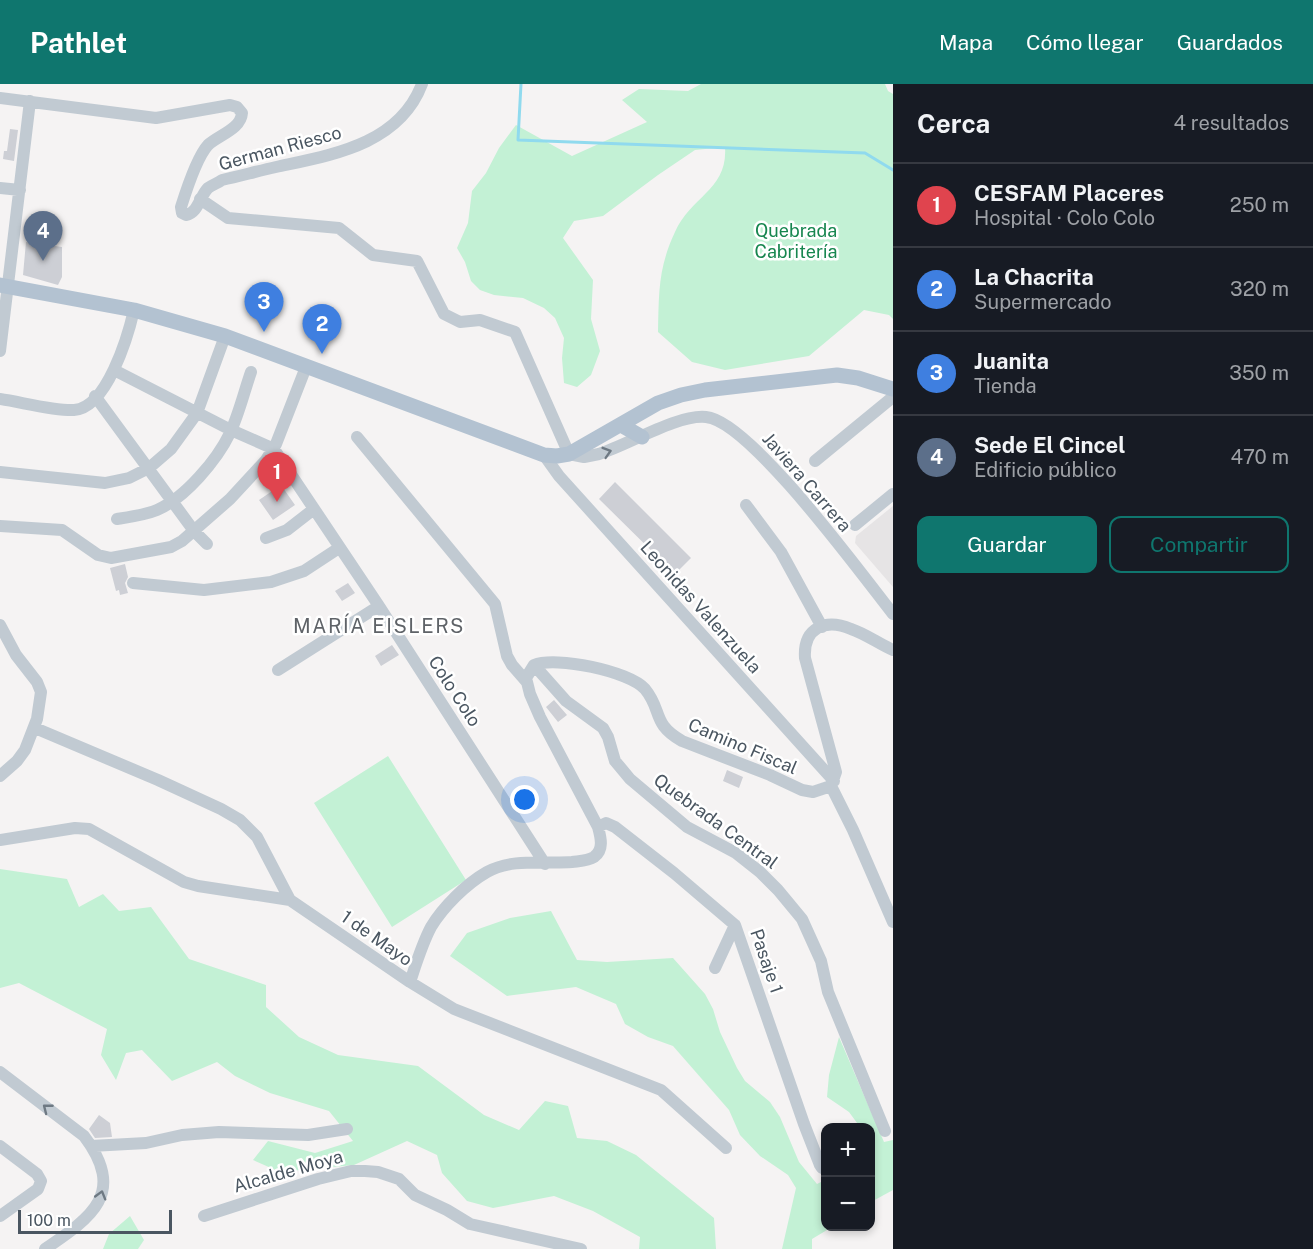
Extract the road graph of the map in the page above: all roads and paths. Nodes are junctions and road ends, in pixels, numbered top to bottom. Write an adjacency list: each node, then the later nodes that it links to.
1 (422, 84): 6 (street, German Riesco)
2 (0, 98): 3 (street, German Riesco)
3 (30, 101): 5 (street); 6 (street, German Riesco)
4 (0, 188): 5 (street)
5 (20, 190): 7 (street)
6 (201, 199): 24 (street)
7 (4, 286): 8 (main road); 10 (street)
8 (134, 310): 9 (main road); 12 (street)
9 (225, 336): 11 (main road); 18 (street)
10 (0, 351)
11 (306, 367): 23 (street); 25 (main road)
12 (114, 370): 15 (street); 18 (street)
13 (251, 372): 20 (street)
14 (893, 389): 19 (main road)
15 (94, 398): 17 (street); 27 (street)
16 (893, 398): 26 (street)
17 (0, 399)
18 (197, 413): 20 (street); 27 (street)
19 (621, 425): 22 (main road); 24 (main road)
20 (231, 430): 23 (street); 30 (street)
21 (357, 437): 48 (street)
22 (642, 437): 24 (street, Javiera Carrera, one-way to 22); 42 (street, Javiera Carrera)
23 (274, 449): 32 (street, Colo Colo); 36 (street)
24 (569, 454): 25 (main road)
25 (544, 455): 51 (street, Leonidas Valenzuela)
26 (815, 461)
27 (149, 468): 28 (street); 30 (street)
28 (0, 472)
29 (893, 494): 34 (street)
30 (172, 501): 33 (street); 36 (street)
31 (746, 505): 44 (street)
32 (314, 509): 37 (street); 39 (street, Colo Colo)
33 (117, 519)
34 (855, 525)
35 (0, 526): 36 (street)
36 (194, 531): 38 (street)
37 (266, 538)
38 (207, 544)
39 (339, 548): 40 (street); 41 (street, Colo Colo)
40 (133, 583)
41 (379, 606): 47 (street); 54 (street, Colo Colo)
42 (893, 614)
43 (0, 625): 49 (street)
44 (822, 627): 45 (street); 51 (street)
45 (893, 650)
46 (534, 665): 48 (street); 51 (street, Camino Fiscal); 62 (street, Quebrada Central)
47 (278, 670)
48 (526, 681): 52 (street)
49 (34, 728): 50 (street); 55 (street, 1 de Mayo)
50 (0, 776)
51 (833, 783): 56 (street)
52 (598, 827): 54 (street); 57 (street, Pasaje 1)
53 (0, 840): 55 (street)
54 (545, 864): 59 (street)
55 (290, 900): 59 (street, 1 de Mayo)
56 (893, 922)
57 (735, 925): 58 (street); 66 (street, Pasaje 1)
58 (715, 968)
59 (410, 982): 65 (street, 1 de Mayo)
60 (0, 1072): 64 (street, one-way to 60)
61 (347, 1129): 64 (street)
62 (885, 1131)
63 (0, 1146): 67 (street)
64 (91, 1146): 69 (street, one-way to 64)
65 (726, 1148)
66 (821, 1166)
67 (0, 1216)
68 (204, 1216): 70 (street, Alcalde Moya)
69 (45, 1249)
70 (581, 1249)

